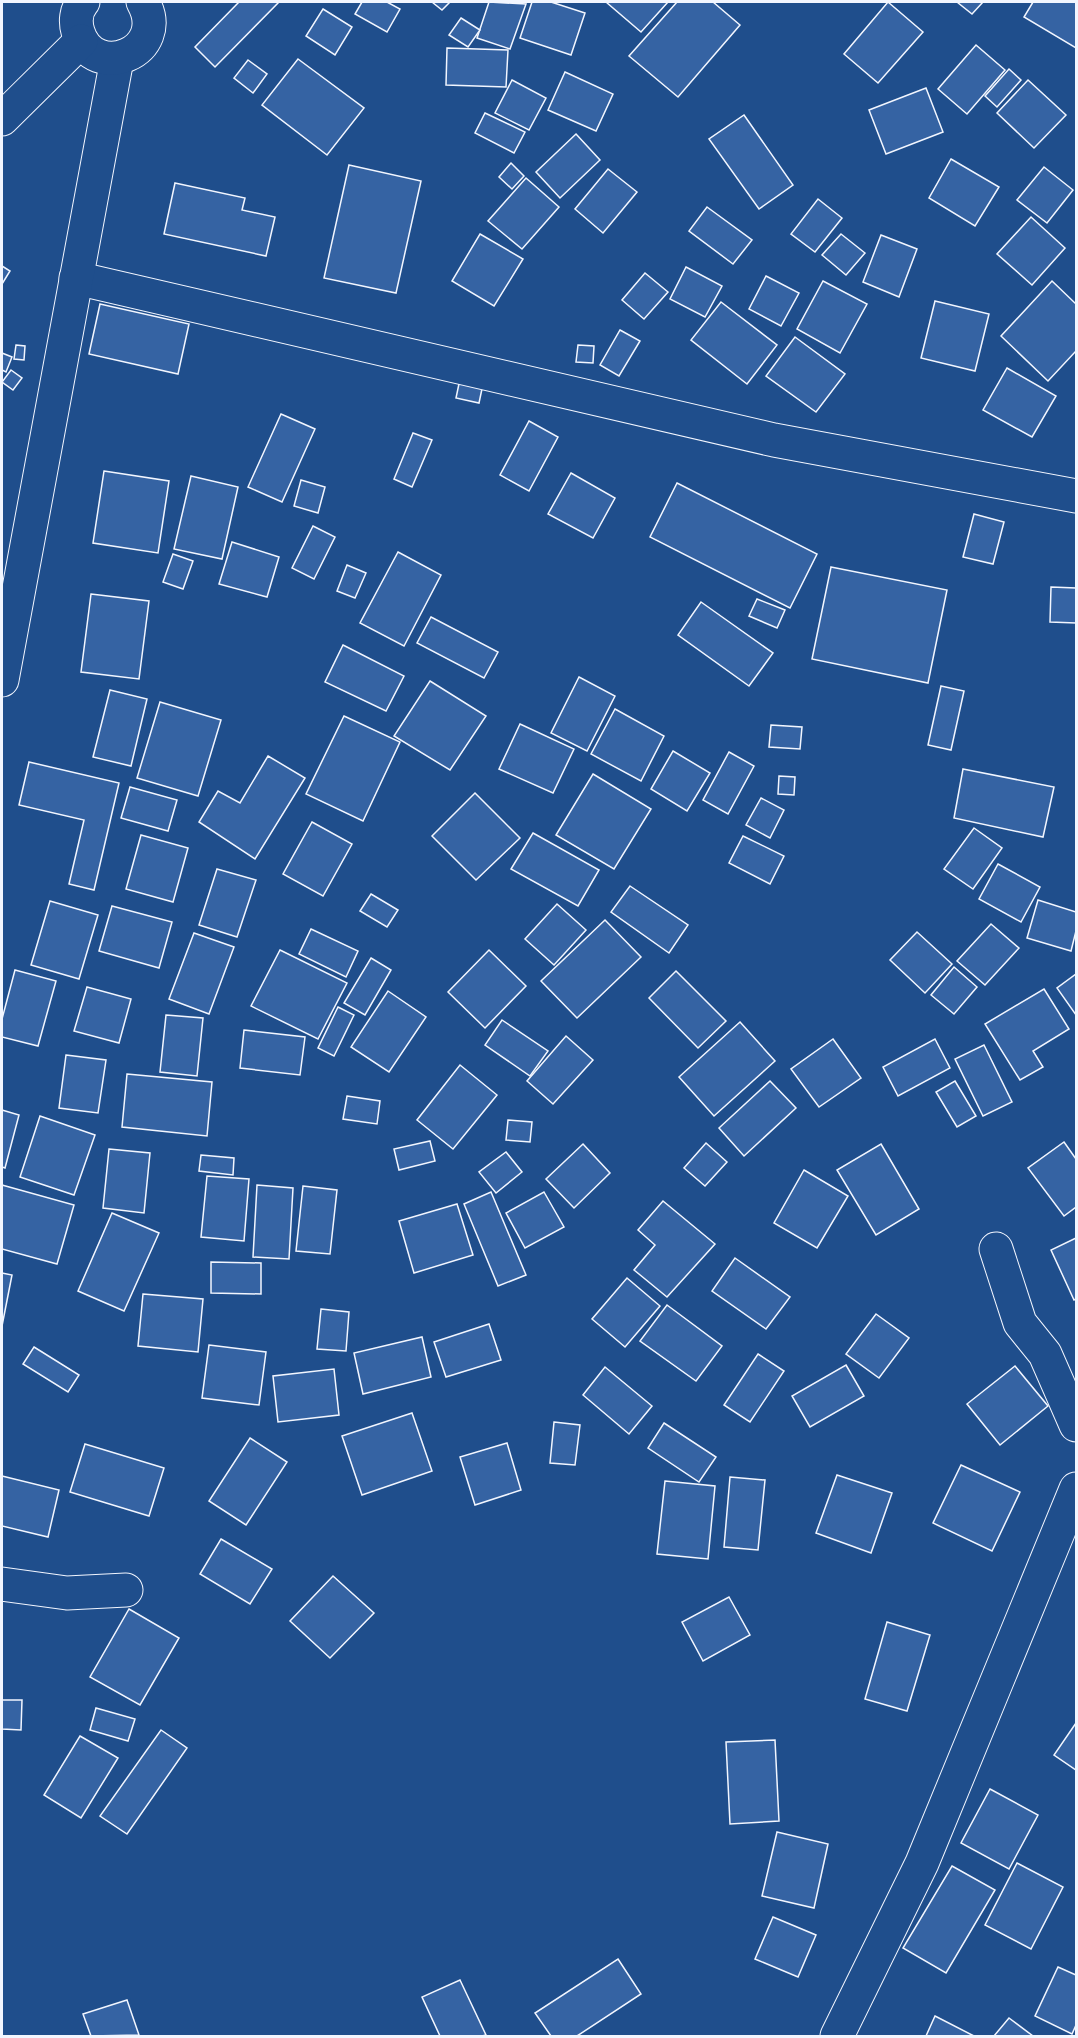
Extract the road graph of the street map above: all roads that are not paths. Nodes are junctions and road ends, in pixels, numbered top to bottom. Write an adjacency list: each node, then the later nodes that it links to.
1 (83, 2): 3 (street)
2 (145, 2): 4 (street)
3 (81, 41): 4 (street); 5 (street)
4 (117, 59): 6 (street)
5 (2, 119)
6 (76, 278): 7 (street); 8 (street)
7 (1077, 496)
8 (2, 680)
9 (996, 1250): 10 (street)
10 (1077, 1425)
11 (1077, 1489): 14 (street)
12 (2, 1584): 13 (street)
13 (126, 1590)
14 (837, 2037)

